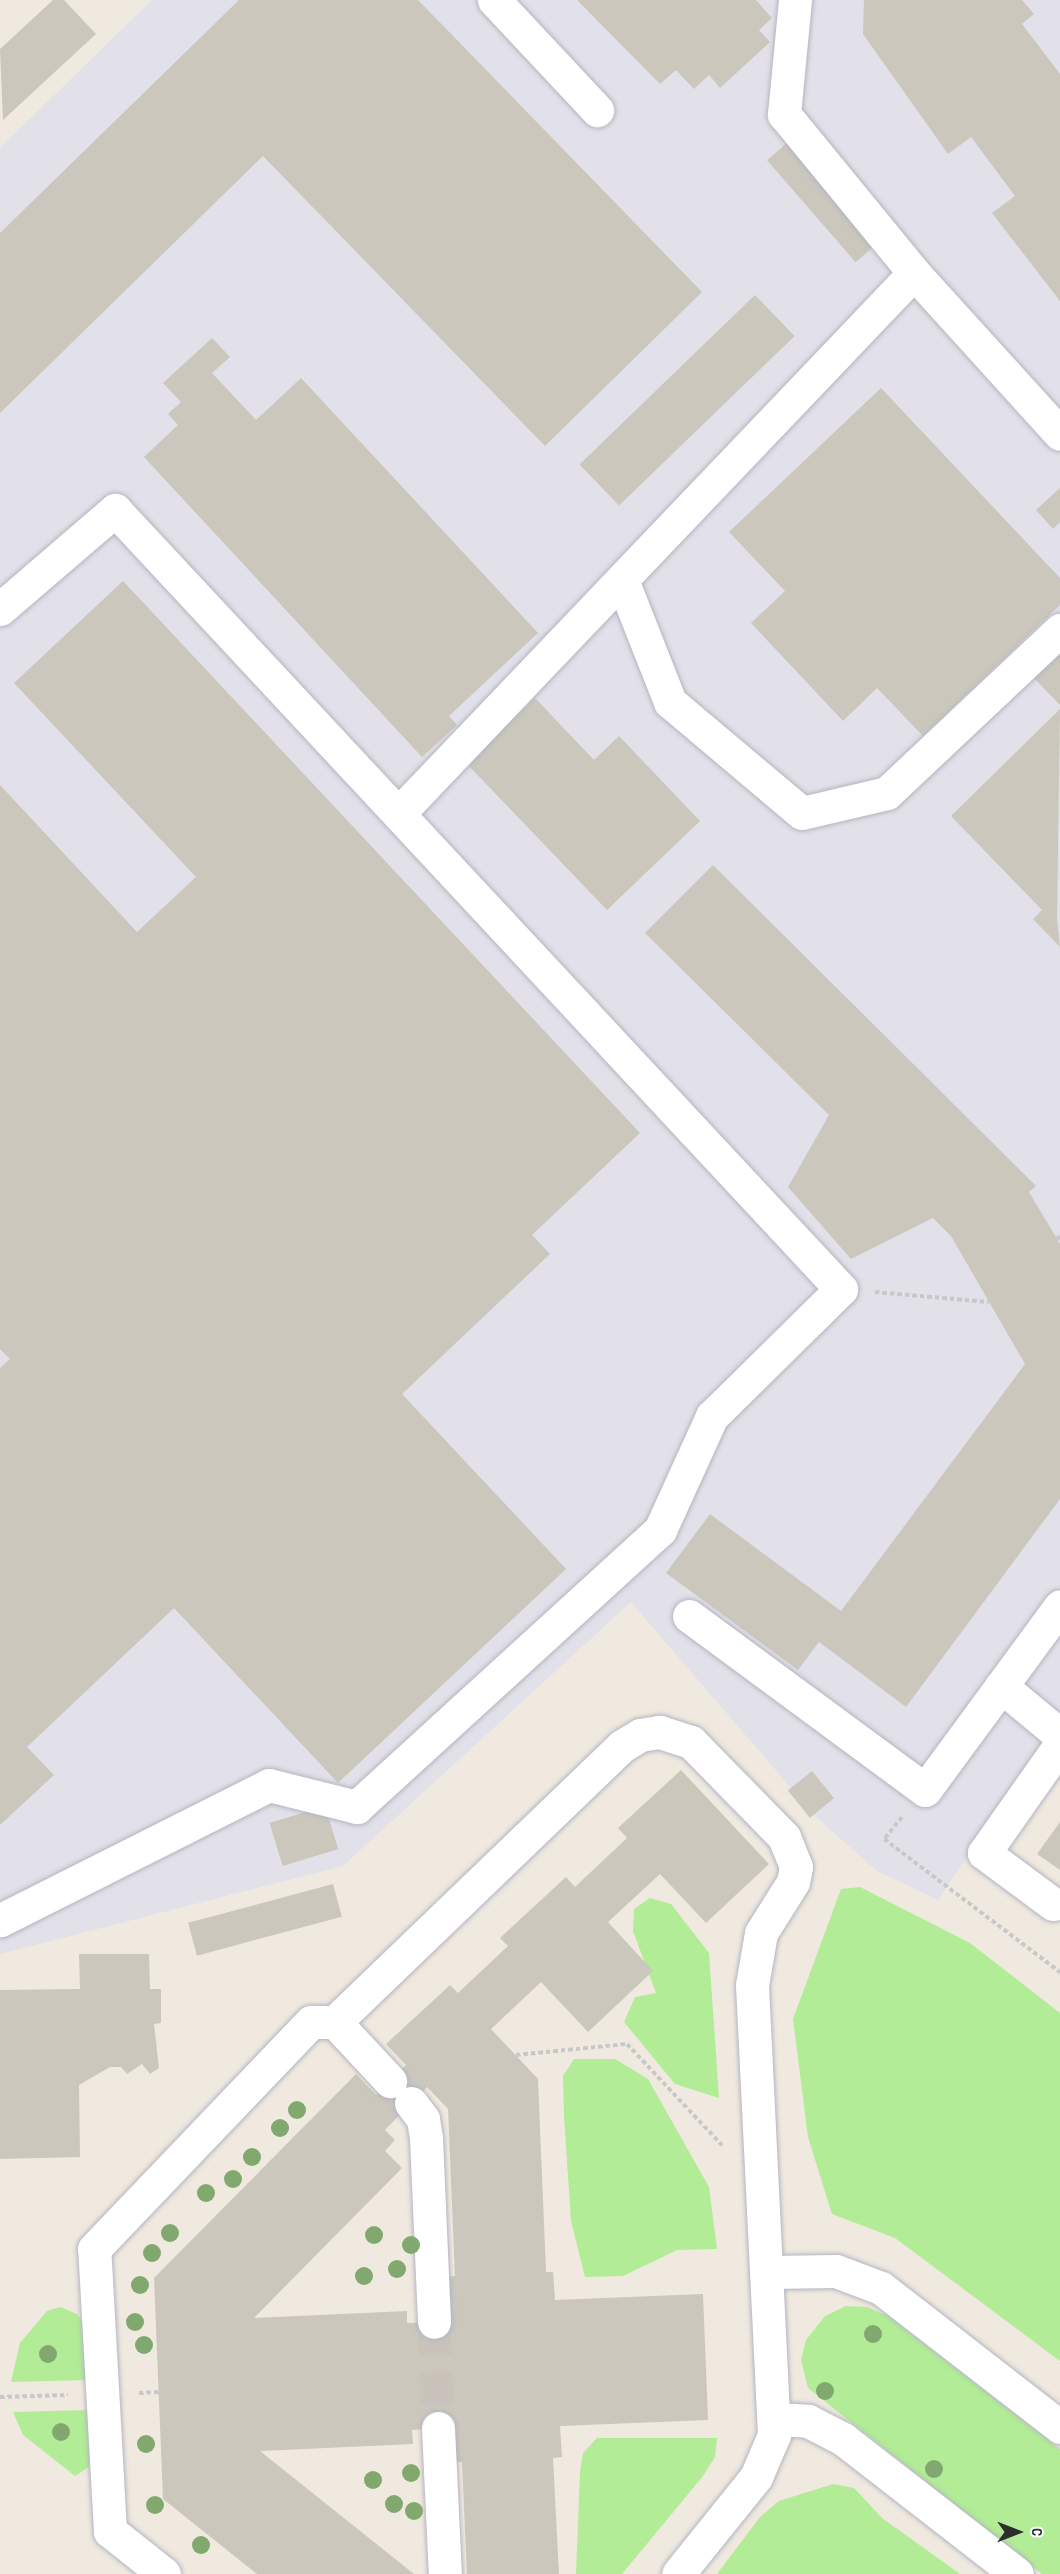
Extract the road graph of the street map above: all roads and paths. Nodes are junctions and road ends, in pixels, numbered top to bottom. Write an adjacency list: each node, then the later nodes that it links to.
1 (494, 0): 3 (lane)
2 (795, 0): 4 (lane)
3 (597, 110)
4 (914, 273): 5 (lane); 6 (lane)
5 (1060, 434)
6 (622, 580): 8 (lane); 9 (lane)
7 (0, 609): 9 (lane)
8 (1060, 630)
9 (399, 813): 10 (lane)
10 (841, 1289): 11 (path); 19 (lane)
11 (989, 1302)
12 (1060, 1606): 14 (lane)
13 (689, 1616): 17 (lane)
14 (1001, 1686): 15 (lane); 17 (lane)
15 (1060, 1735)
16 (1060, 1745): 18 (lane)
17 (925, 1790): 20 (path)
18 (1053, 1904)
19 (0, 1920)
20 (1060, 1972)
21 (335, 2022): 23 (lane); 25 (lane); 29 (lane)
22 (516, 2055): 23 (path)
23 (763, 2188): 24 (lane)
24 (767, 2272): 26 (lane); 27 (lane)
25 (434, 2322)
26 (775, 2419): 31 (lane); 32 (lane)
27 (1060, 2427)
28 (438, 2428): 30 (lane)
29 (164, 2574)
30 (445, 2574)
31 (678, 2574)
32 (1017, 2574)

